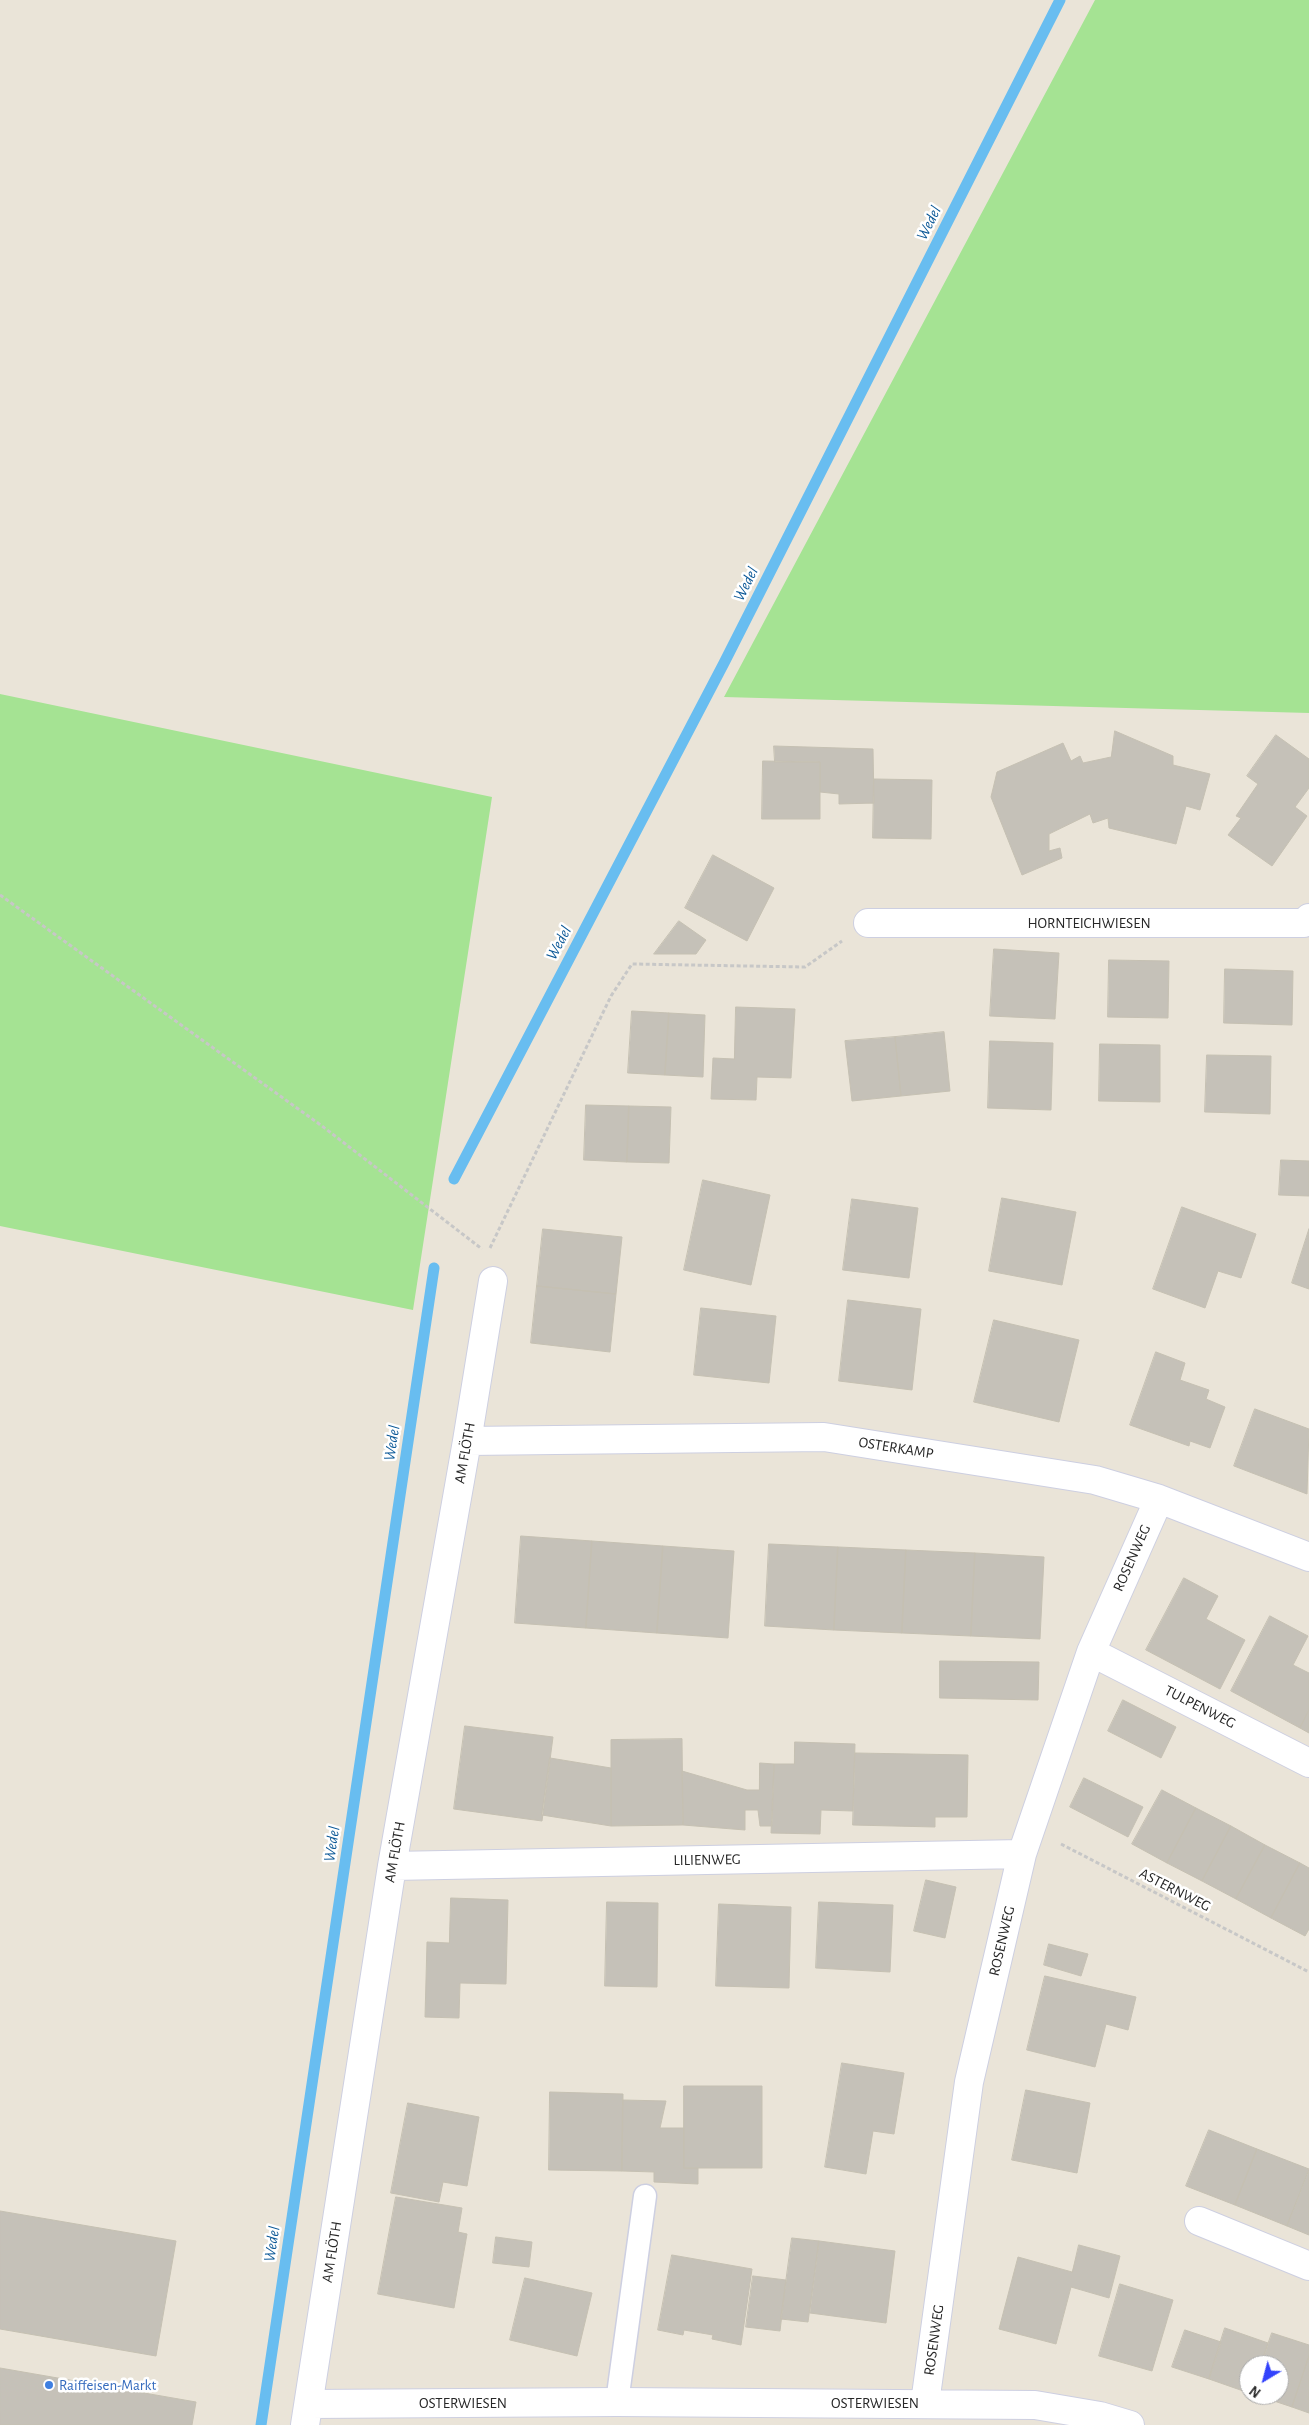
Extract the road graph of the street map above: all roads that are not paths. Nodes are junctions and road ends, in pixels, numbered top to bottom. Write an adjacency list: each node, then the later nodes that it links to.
1 (1309, 918): 2 (street, HORNTEICHWIESEN)
2 (868, 923)
3 (493, 1281): 4 (street, AM FLÖTH)
4 (468, 1441): 5 (street, OSTERKAMP); 10 (street, AM FLÖTH)
5 (1158, 1499): 6 (street, OSTERKAMP); 7 (street, ROSENWEG)
6 (1309, 1558)
7 (1090, 1652): 8 (street, TULPENWEG); 9 (street, ROSENWEG)
8 (1309, 1763)
9 (1022, 1854): 10 (street, LILIENWEG); 15 (street, ROSENWEG)
10 (392, 1866): 16 (street, AM FLÖTH)
11 (645, 2196): 14 (lane)
12 (1199, 2221): 13 (street)
13 (1309, 2266)
14 (617, 2402): 15 (street, OSTERWIESEN); 16 (street, OSTERWIESEN)
15 (925, 2403): 17 (street, OSTERWIESEN)
16 (307, 2415)
17 (1130, 2425)

